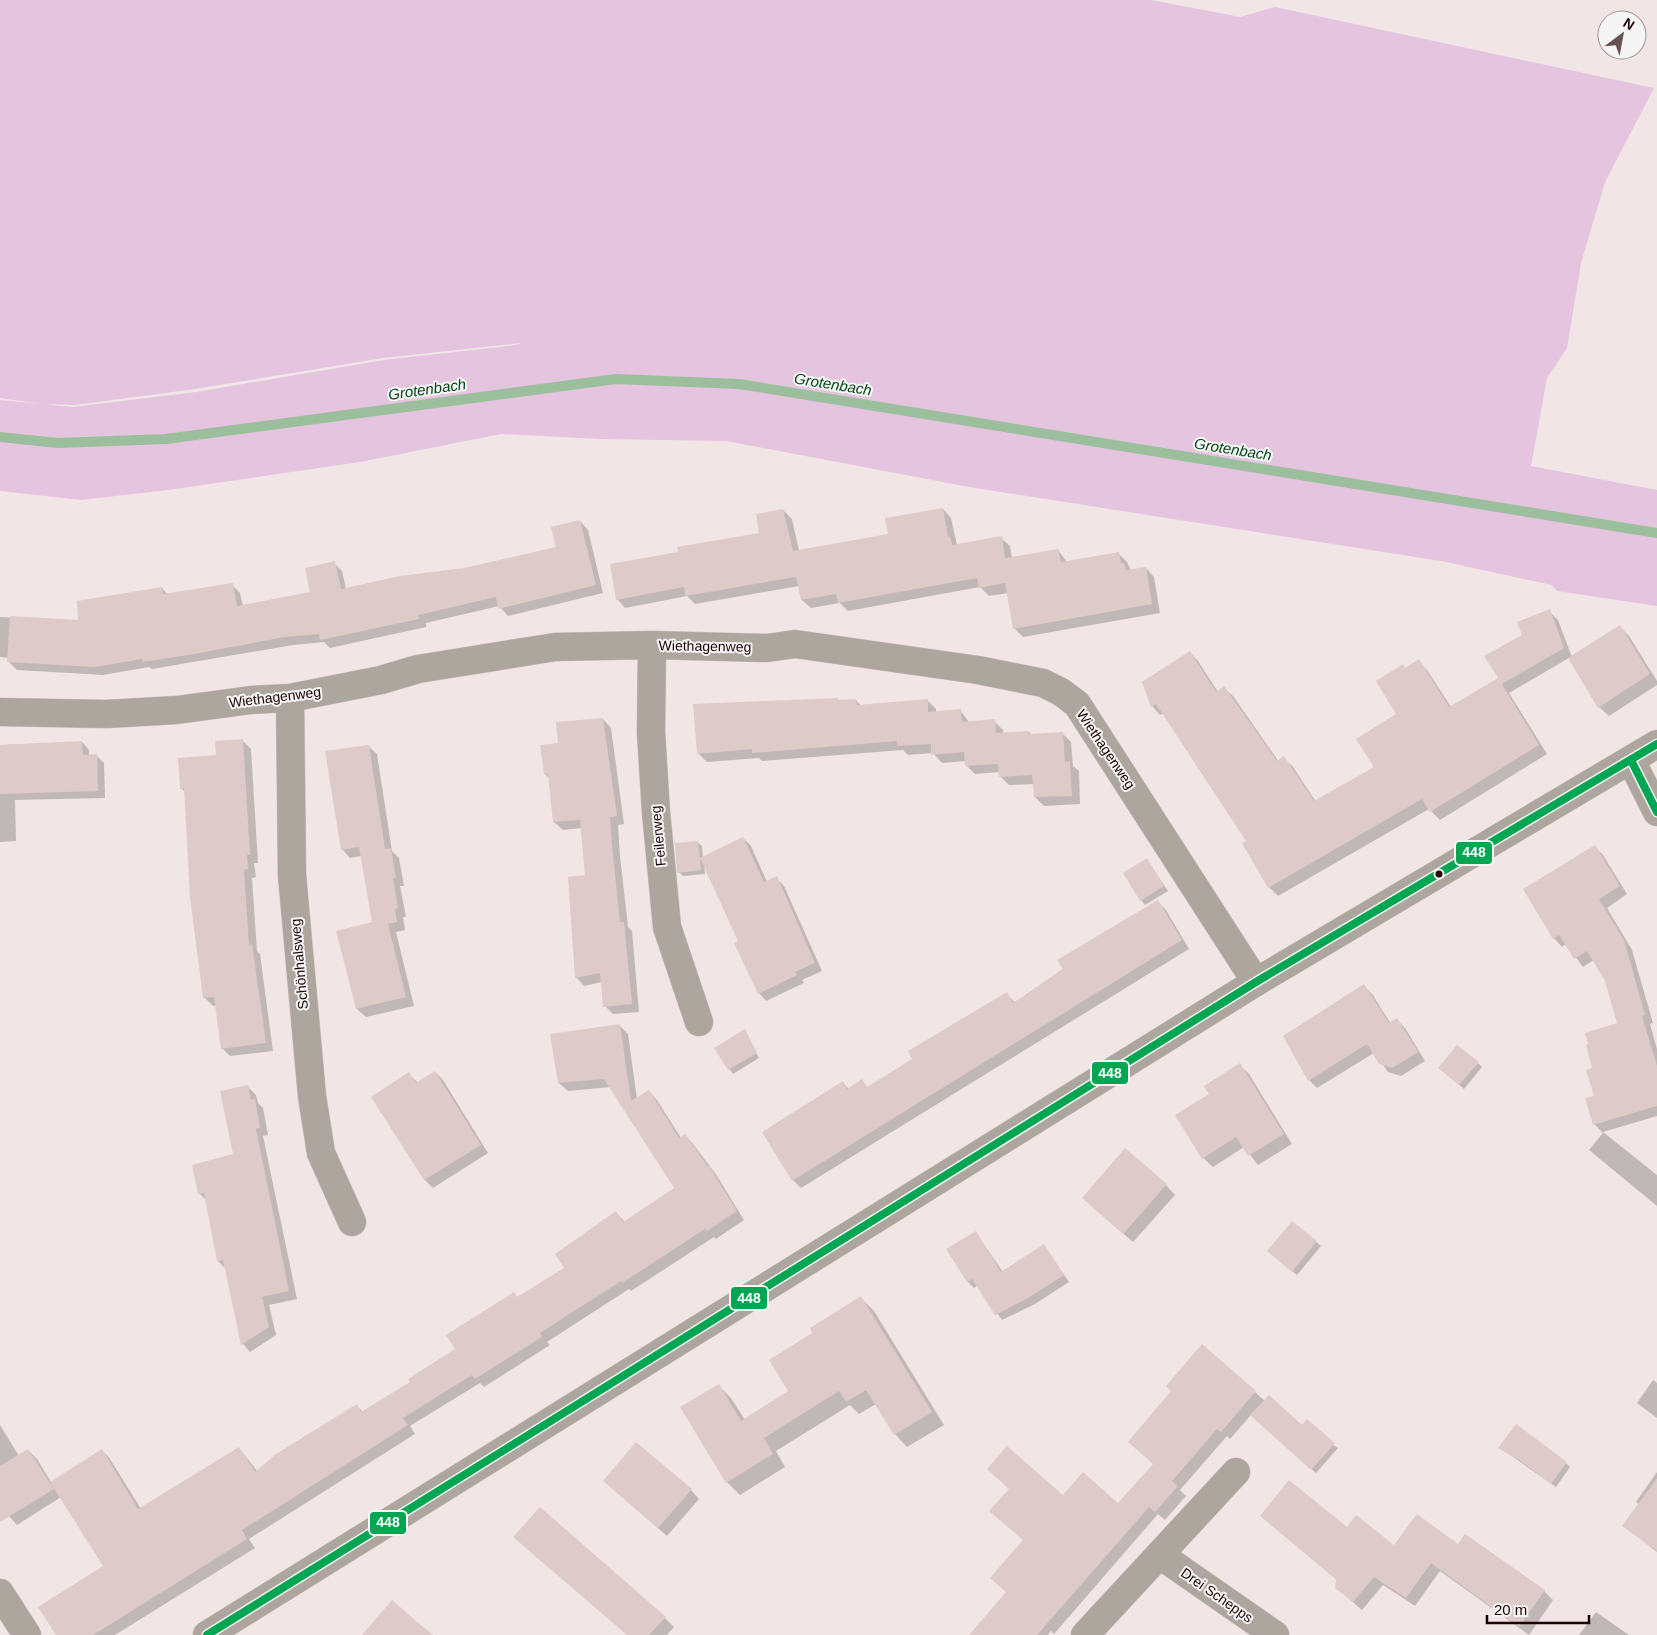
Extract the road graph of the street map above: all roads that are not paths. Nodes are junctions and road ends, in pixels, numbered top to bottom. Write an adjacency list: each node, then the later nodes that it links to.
1 (652, 645): 2 (street, Wiethagenweg); 7 (street, Wiethagenweg); 8 (street, Feilerweg)
2 (290, 698): 3 (street, Wiethagenweg); 9 (street, Schönhalsweg)
3 (0, 712)
4 (1657, 744): 5 (street)
5 (1631, 760): 6 (street); 7 (street)
6 (1657, 812)
7 (1256, 982): 14 (street)
8 (699, 1022)
9 (352, 1222)
10 (1236, 1472): 11 (street)
11 (1160, 1555): 15 (street); 16 (street, Drei Schepps)
12 (0, 1592): 13 (street)
13 (27, 1635)
14 (207, 1635)
15 (1085, 1635)
16 (1275, 1635)

